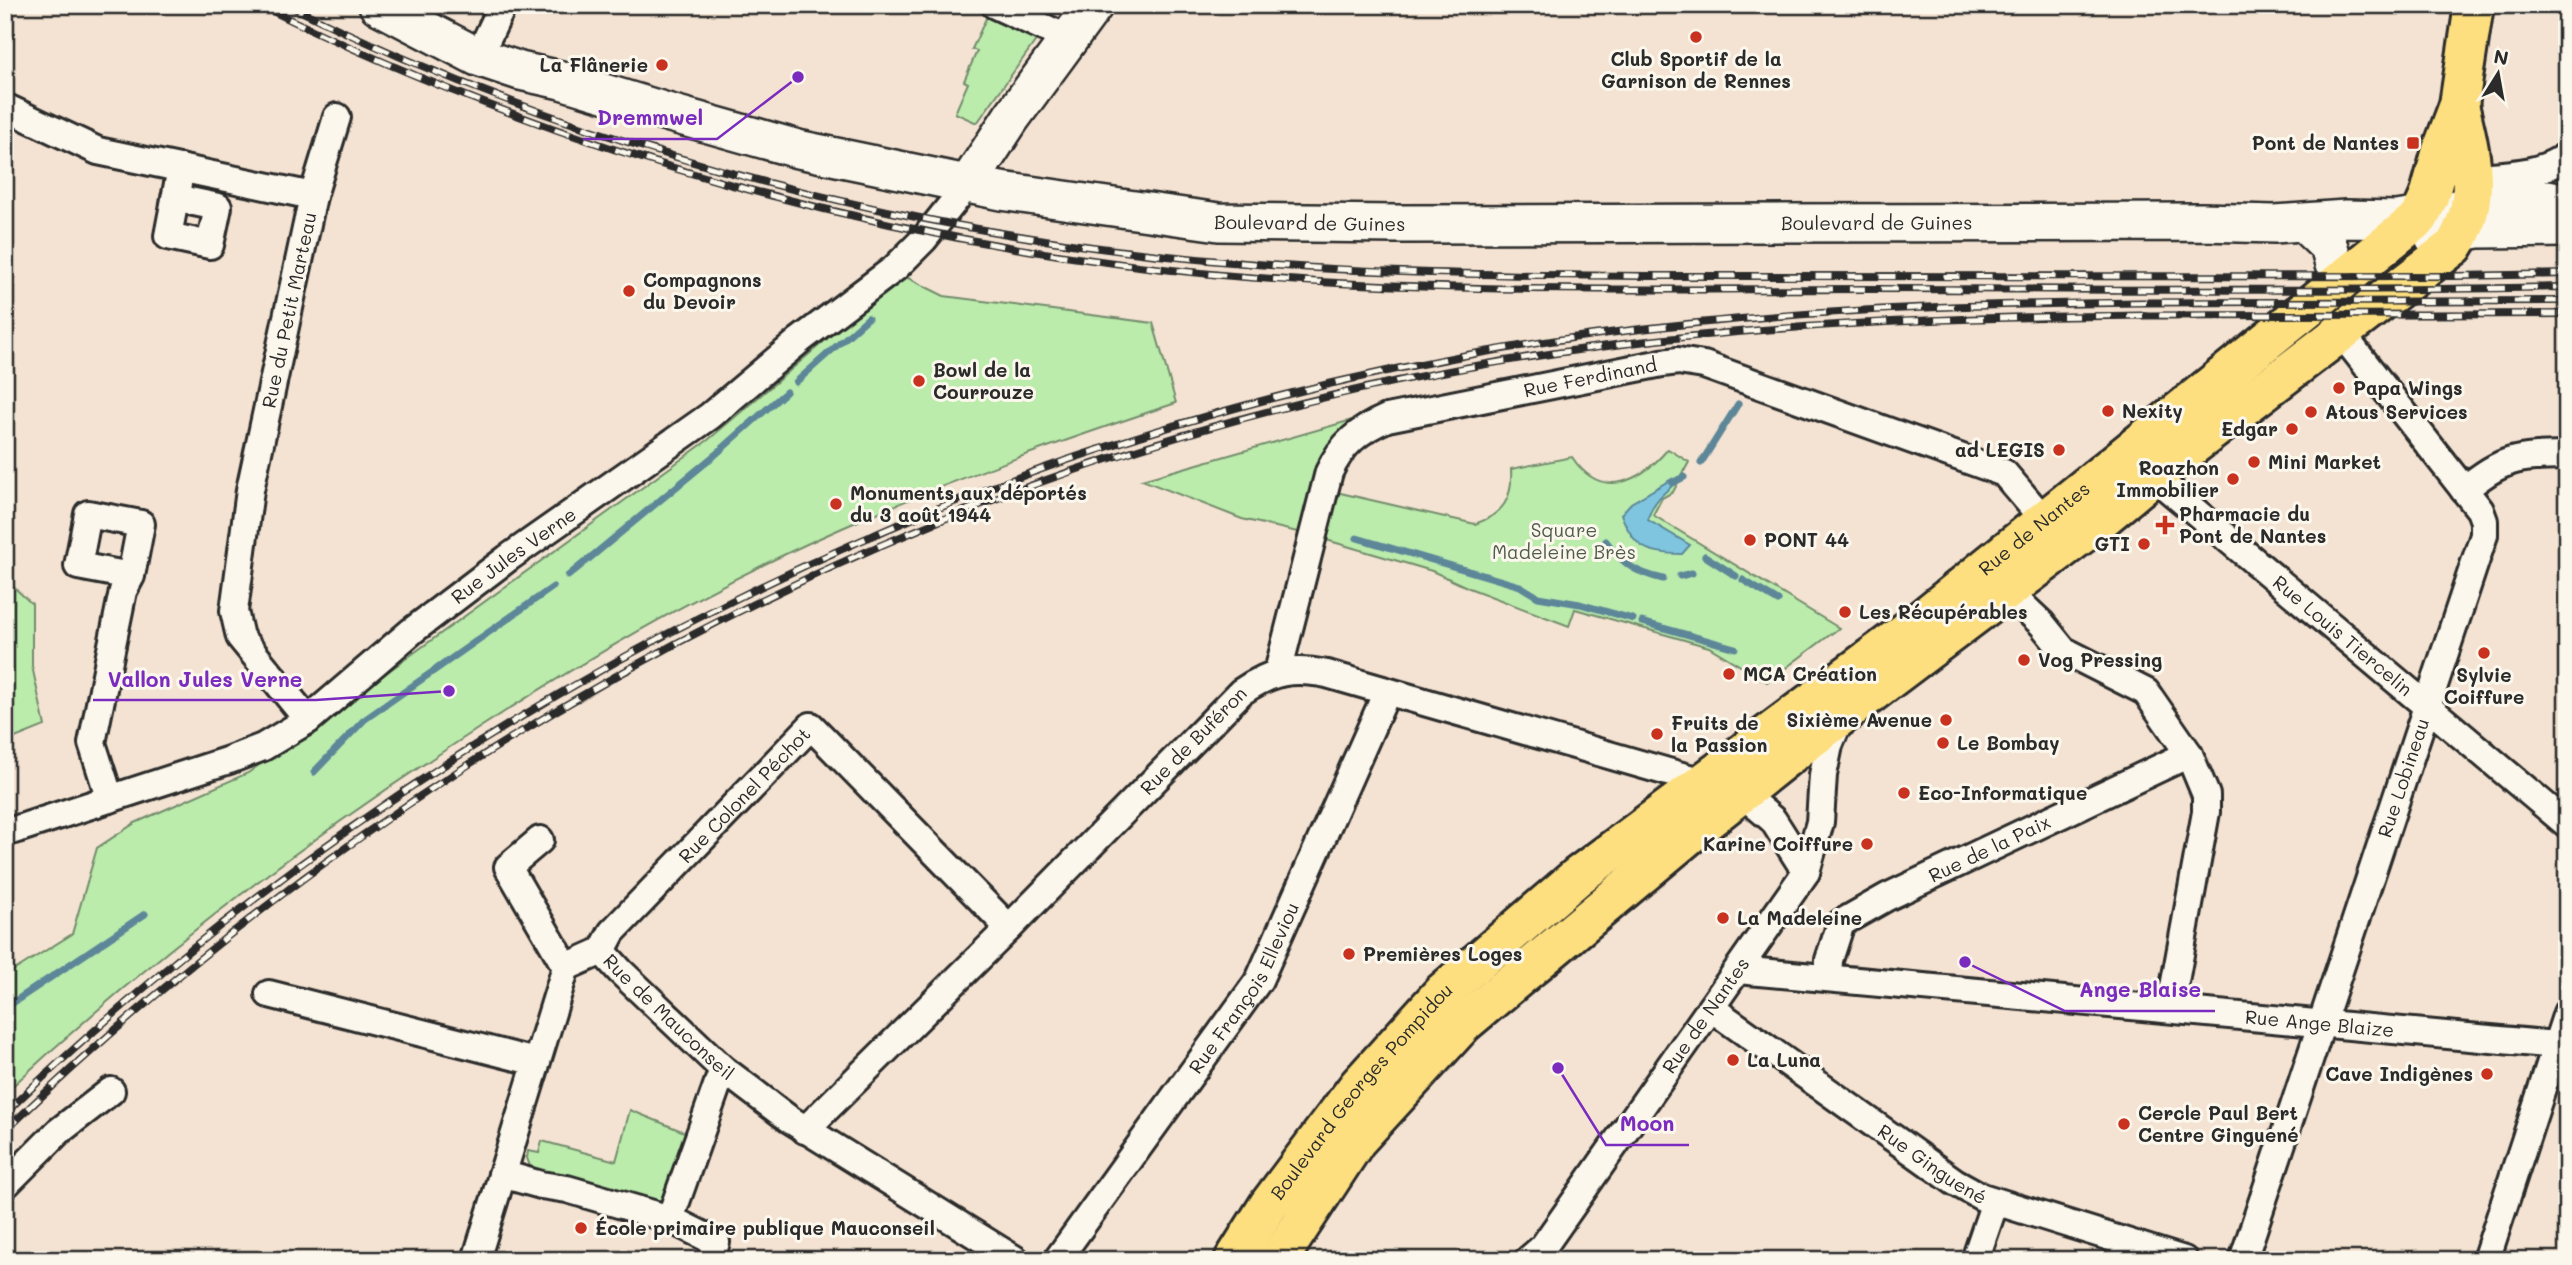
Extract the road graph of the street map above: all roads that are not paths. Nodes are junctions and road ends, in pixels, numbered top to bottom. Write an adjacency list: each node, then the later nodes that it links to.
1 (378, 5): 7 (street, Boulevard de Guines)
2 (503, 5): 7 (street)
3 (995, 5): 6 (street)
4 (1094, 5): 6 (street)
5 (2474, 5): 8 (main road)
6 (1069, 39): 13 (street)
7 (478, 57): 13 (street, Boulevard de Guines)
8 (2459, 105): 18 (main road); 20 (main road)
9 (5, 107): 12 (street, Rue du Petit Marteau)
10 (337, 117): 14 (street)
11 (2564, 158): 15 (street); 18 (street)
12 (181, 168): 14 (street, Rue du Petit Marteau); 16 (street)
13 (968, 184): 19 (street, Boulevard de Guines); 35 (street, Rue Jules Verne)
14 (313, 196): 35 (street, Rue du Petit Marteau)
15 (2567, 197)
16 (175, 198)
17 (2567, 203): 18 (street)
18 (2468, 205): 20 (street); 21 (street); 24 (main road, Rue de Nantes)
19 (2274, 224): 20 (street, Boulevard de Guines); 22 (street, Boulevard de Guines)
20 (2406, 228): 22 (street, Boulevard de Guines); 23 (main road, Rue de Nantes)
21 (2567, 228)
22 (2309, 229): 23 (street)
23 (2339, 282): 28 (main road, Rue de Nantes)
24 (2341, 333): 26 (main road, Rue de Nantes); 27 (street, Rue Lobineau)
25 (2567, 456): 27 (street)
26 (2153, 476): 30 (main road, Rue de Nantes); 33 (street, Rue Louis Tiercelin)
27 (2464, 490): 33 (street, Rue Lobineau)
28 (2044, 520): 31 (street, Rue Ferdinand); 37 (main road, Rue de Nantes)
29 (131, 576): 39 (street)
30 (2006, 590): 34 (main road, Rue de Nantes); 36 (street)
31 (1278, 672): 32 (street, Rue de Buféron); 44 (street, Rue de Buféron)
32 (1387, 692): 37 (street, Rue de Buféron); 66 (street, Rue François Elleviou)
33 (2426, 707): 40 (street, Rue Louis Tiercelin); 53 (street, Rue Lobineau)
34 (1843, 714): 38 (main road, Rue de Nantes); 43 (street, Rue de Nantes)
35 (308, 720): 39 (street, Rue Jules Verne)
36 (2189, 754): 48 (street, Rue de la Paix); 51 (street)
37 (1702, 782): 38 (street); 67 (main road, Boulevard Georges Pompidou)
38 (1741, 793): 43 (street); 68 (main road, Boulevard Georges Pompidou)
39 (110, 799): 41 (street, Rue Jules Verne)
40 (2567, 824)
41 (5, 833)
42 (540, 840): 46 (street)
43 (1806, 872): 47 (street, Rue de Nantes)
44 (1009, 928): 45 (street, Rue Colonel Péchot); 58 (street, Rue de Buféron)
45 (602, 951): 46 (street, Rue de Mauconseil); 56 (street, Rue de Mauconseil)
46 (566, 967): 55 (street)
47 (1738, 970): 48 (street, Rue Ange Blaize); 50 (street, Rue de Nantes)
48 (1828, 977): 51 (street, Rue Ange Blaize)
49 (269, 994): 55 (street)
50 (1711, 1008): 61 (street, Rue Ginguené); 69 (street, Rue de Nantes)
51 (2170, 1009): 53 (street, Rue Ange Blaize)
52 (2567, 1013): 54 (street)
53 (2322, 1023): 54 (street, Rue Ange Blaize); 72 (street, Rue Lobineau)
54 (2561, 1045): 73 (street)
55 (536, 1062): 59 (street)
56 (723, 1069): 58 (street, Rue de Mauconseil); 62 (street)
57 (111, 1091): 60 (street)
58 (805, 1130): 65 (street, Rue de Mauconseil)
59 (502, 1174): 62 (street); 63 (street)
60 (5, 1185)
61 (1995, 1202): 70 (street); 71 (street, Rue Ginguené)
62 (670, 1219): 64 (street)
63 (476, 1260)
64 (711, 1260)
65 (1016, 1260)
66 (1057, 1260)
67 (1234, 1260)
68 (1278, 1260)
69 (1528, 1260)
70 (1975, 1260)
71 (2183, 1260)
72 (2243, 1260)
73 (2486, 1260)

